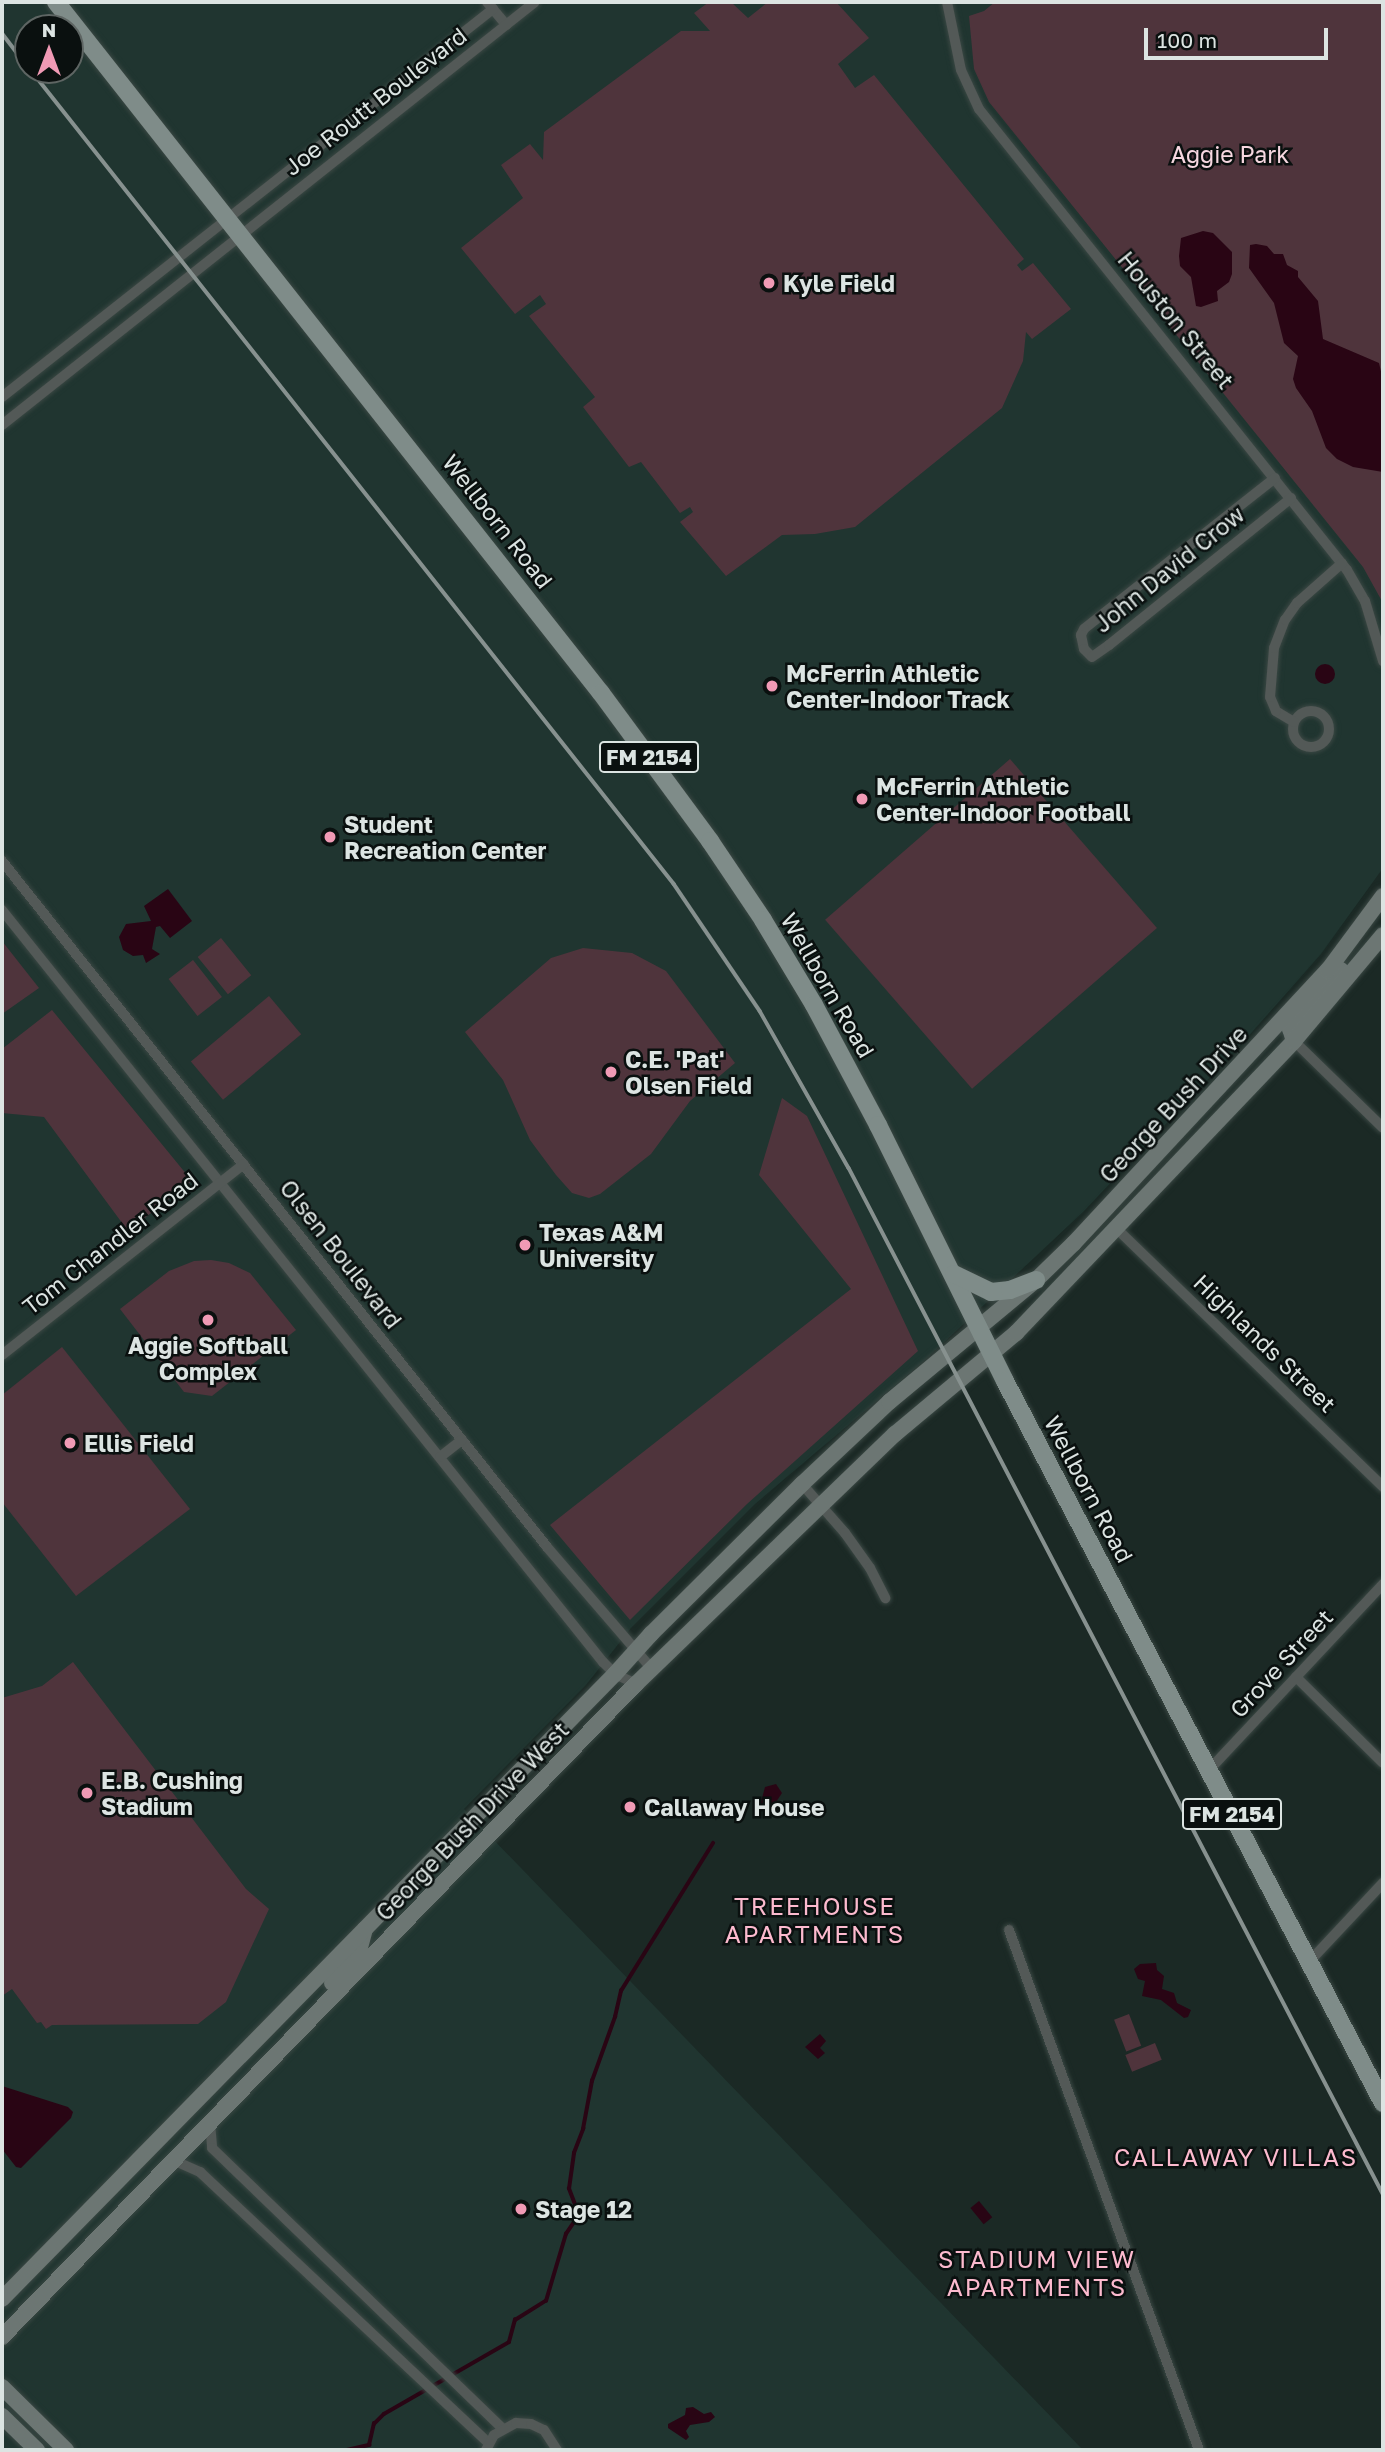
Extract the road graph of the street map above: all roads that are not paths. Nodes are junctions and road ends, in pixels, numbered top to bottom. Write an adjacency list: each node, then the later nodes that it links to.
1 (56, 2): 10 (main road, Wellborn Road / FM 2154)
2 (535, 2): 5 (street, Joe Routt Boulevard)
3 (947, 2): 14 (street, Houston Street)
4 (490, 6): 5 (street); 6 (street, Joe Routt Boulevard)
5 (506, 25): 7 (street, Joe Routt Boulevard)
6 (376, 102): 7 (street); 8 (street, Joe Routt Boulevard)
7 (389, 117): 9 (street, Joe Routt Boulevard)
8 (319, 147): 9 (street); 10 (street, Joe Routt Boulevard)
9 (330, 163): 11 (street, Joe Routt Boulevard)
10 (229, 219): 11 (main road, Wellborn Road / FM 2154); 12 (street, Joe Routt Boulevard)
11 (242, 234): 13 (street, Joe Routt Boulevard); 29 (main road, Wellborn Road / FM 2154)
12 (2, 397)
13 (2, 425)
14 (1275, 478): 15 (street, Houston Street); 15 (street, John David Crow)
15 (1291, 498): 16 (street, Houston Street)
16 (1342, 563): 17 (street, Houston Street); 18 (street)
17 (1383, 661)
18 (1294, 722)
19 (2, 861): 26 (street, Olsen Boulevard)
20 (1383, 896): 22 (main road, George Bush Drive)
21 (2, 910): 27 (street)
22 (1356, 935): 24 (main road); 30 (main road, George Bush Drive)
23 (1383, 935): 24 (main road, George Bush Drive)
24 (1294, 1041): 25 (street); 28 (main road, George Bush Drive)
25 (1383, 1128)
26 (244, 1164): 27 (street, Tom Chandler Road); 34 (street, Olsen Boulevard)
27 (219, 1183): 33 (street, Tom Chandler Road); 35 (street)
28 (1117, 1229): 32 (main road, George Bush Drive); 37 (street, Highlands Street)
29 (954, 1274): 30 (main road); 31 (main road, Wellborn Road / FM 2154)
30 (1036, 1280): 31 (main road, George Bush Drive)
31 (979, 1327): 32 (main road, Wellborn Road / FM 2154); 36 (main road, George Bush Drive West)
32 (992, 1353): 38 (main road, George Bush Drive West); 47 (main road, Wellborn Road / FM 2154)
33 (2, 1355)
34 (462, 1440): 35 (street); 41 (street, Olsen Boulevard)
35 (440, 1457): 43 (street)
36 (802, 1484): 38 (street); 41 (main road, George Bush Drive West)
37 (1383, 1487)
38 (821, 1505): 40 (street); 42 (main road, George Bush Drive West)
39 (1383, 1584): 44 (street, Grove Street)
40 (885, 1598)
41 (635, 1651): 42 (street, Olsen Boulevard); 43 (main road, George Bush Drive West)
42 (652, 1669): 45 (main road, George Bush Drive West)
43 (615, 1674): 45 (street); 49 (main road, George Bush Drive West)
44 (1296, 1677): 46 (street); 47 (street, Grove Street)
45 (636, 1684): 52 (main road, George Bush Drive West)
46 (1383, 1763)
47 (1209, 1770): 51 (main road, Wellborn Road / FM 2154)
48 (1383, 1883): 51 (street)
49 (365, 1927): 52 (main road); 58 (main road, George Bush Drive West)
50 (1009, 1930): 67 (street)
51 (1309, 1962): 53 (main road, Wellborn Road / FM 2154)
52 (318, 2012): 54 (main road, George Bush Drive West)
53 (1383, 2103)
54 (210, 2123): 55 (main road, George Bush Drive West); 56 (street)
55 (173, 2160): 57 (street); 59 (main road, George Bush Drive West)
56 (293, 2226): 57 (street); 62 (street)
57 (276, 2244): 63 (street)
58 (2, 2299)
59 (2, 2337)
60 (2, 2387): 65 (main road)
61 (2, 2416): 64 (main road)
62 (502, 2428): 63 (street); 66 (street)
63 (488, 2446)
64 (37, 2450)
65 (66, 2450)
66 (557, 2450)
67 (1199, 2450)

